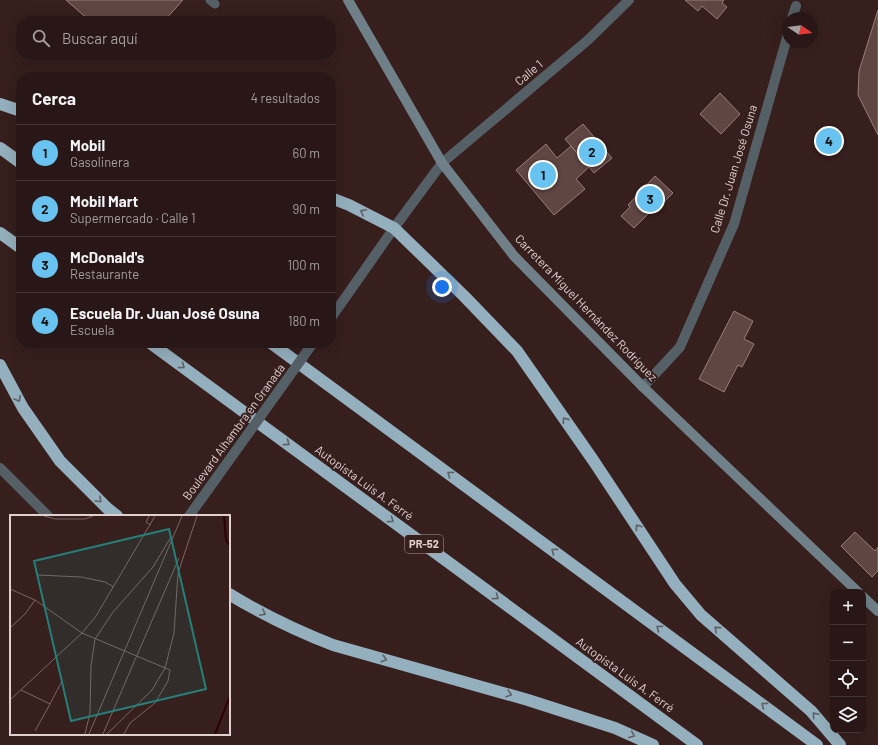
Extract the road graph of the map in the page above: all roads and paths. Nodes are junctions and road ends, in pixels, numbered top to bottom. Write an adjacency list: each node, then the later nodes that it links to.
1 (348, 0): 10 (street, Carretera Miguel Hernández Rodríguez)
2 (629, 0): 10 (street, Calle 1)
3 (796, 6): 4 (street)
4 (794, 12)
5 (784, 48): 20 (street, Calle Dr. Juan José Osuna)
6 (0, 104): 7 (highway)
7 (16, 109)
8 (0, 148): 9 (highway)
9 (16, 159)
10 (442, 163): 12 (street); 20 (street, Carretera Miguel Hernández Rodríguez)
11 (336, 200): 12 (highway, one-way to 11)
12 (394, 228): 15 (street); 32 (highway, one-way to 12)
13 (0, 233): 14 (highway)
14 (16, 244)
15 (336, 311)
16 (157, 348): 30 (highway, Autopista Luis A. Ferré / PR-52, one-way to 30)
17 (278, 348): 31 (highway, one-way to 17)
18 (309, 348): 24 (street, Boulevard Alhambra en Granada, bridge)
19 (0, 365): 23 (highway, one-way to 23)
20 (643, 387): 25 (street, Carretera Miguel Hernández Rodríguez)
21 (0, 468): 22 (street)
22 (47, 515)
23 (116, 515)
24 (191, 515)
25 (855, 589)
26 (230, 595): 29 (highway, one-way to 29)
27 (866, 600): 28 (street)
28 (878, 611)
29 (653, 745)
30 (697, 745)
31 (817, 745)
32 (840, 745)

